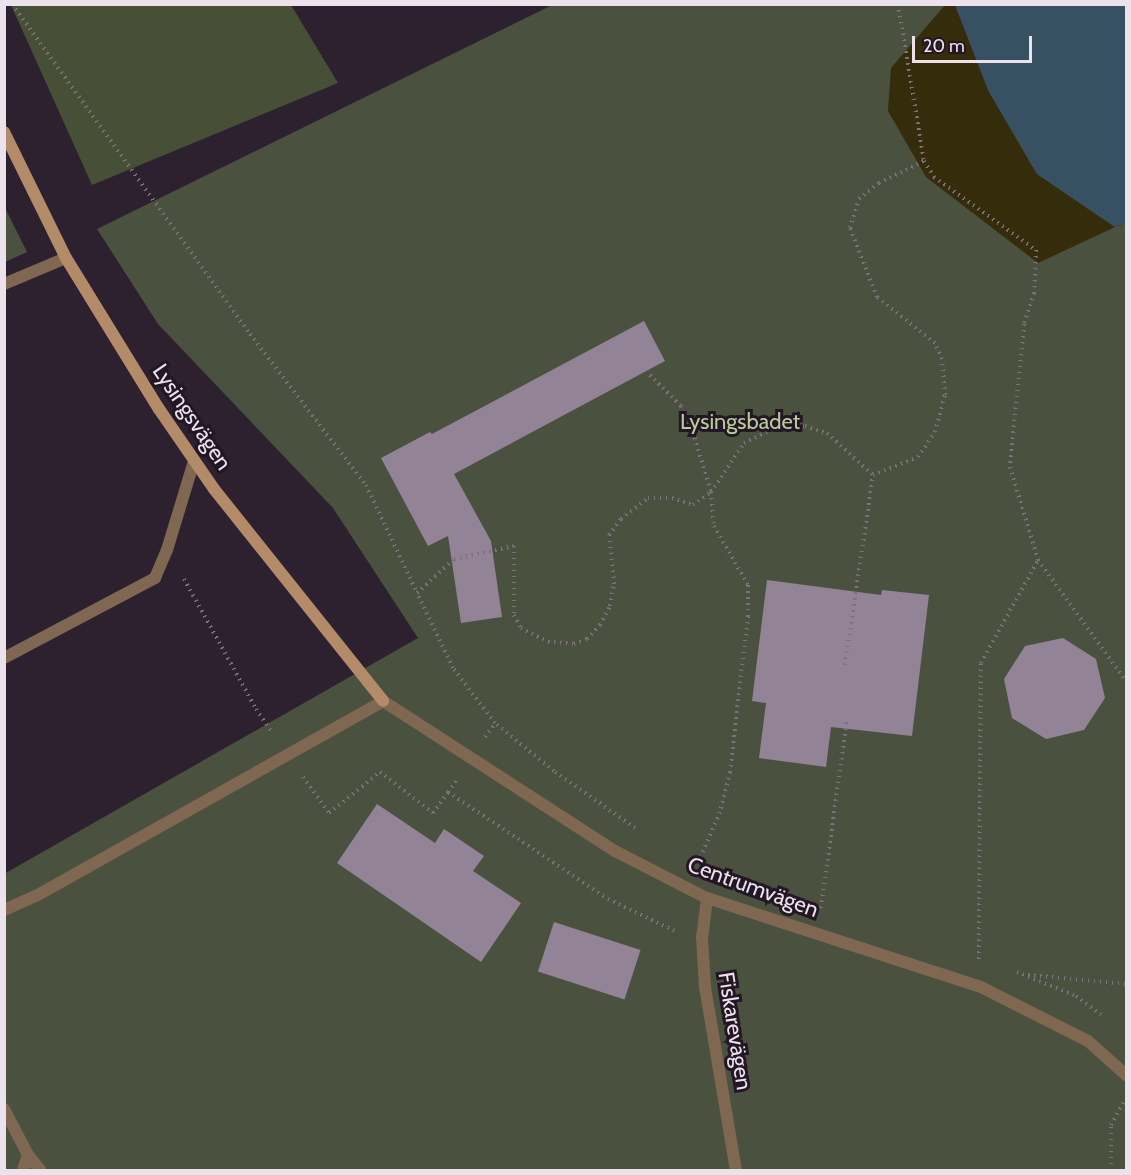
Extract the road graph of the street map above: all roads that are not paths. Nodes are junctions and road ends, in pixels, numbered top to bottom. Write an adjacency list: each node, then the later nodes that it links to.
1 (4, 132): 2 (street, Lysingsvägen)
2 (66, 258): 3 (lane); 4 (street, Lysingsvägen)
3 (4, 284)
4 (194, 461): 5 (lane); 6 (street, Lysingsvägen)
5 (4, 658)
6 (383, 701): 7 (lane, Centrumvägen); 8 (lane)
7 (707, 898): 9 (lane, Centrumvägen); 14 (lane, Fiskarevägen)
8 (4, 910)
9 (1126, 1075)
10 (4, 1110): 11 (lane)
11 (28, 1155): 12 (lane); 13 (lane)
12 (23, 1170)
13 (40, 1170)
14 (736, 1170)

